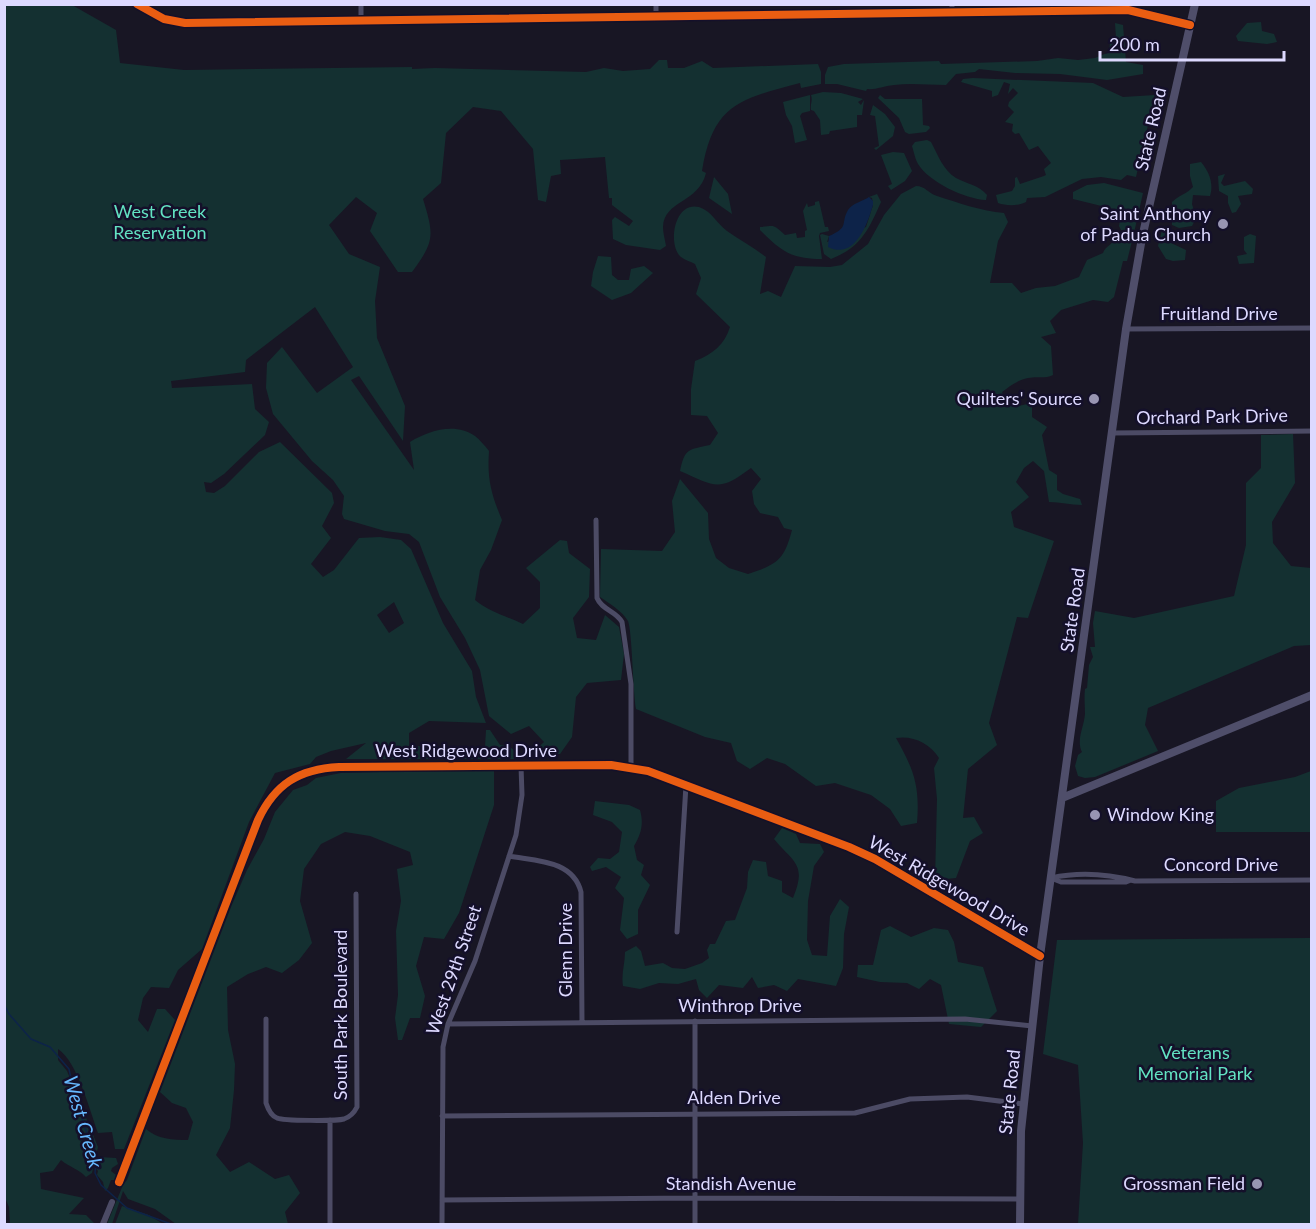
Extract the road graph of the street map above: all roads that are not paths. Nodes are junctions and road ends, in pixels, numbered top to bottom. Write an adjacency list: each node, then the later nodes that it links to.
1 (137, 4): 8 (street)
2 (361, 4): 8 (street)
3 (656, 4): 7 (street)
4 (952, 4): 6 (street)
5 (1195, 4): 9 (main road, State Road)
6 (952, 14): 7 (street); 9 (street)
7 (656, 16): 8 (street)
8 (361, 21)
9 (1190, 25): 11 (main road, State Road)
10 (1311, 328): 11 (street, Fruitland Drive)
11 (1126, 329): 13 (main road, State Road)
12 (1311, 431): 13 (street, Orchard Park Drive)
13 (1113, 433): 19 (main road, State Road)
14 (596, 520): 17 (street)
15 (1311, 695): 19 (main road)
16 (521, 766): 17 (street, West Ridgewood Drive); 20 (street, West 29th Street); 35 (street, West Ridgewood Drive)
17 (631, 767): 18 (street, West Ridgewood Drive)
18 (687, 785): 24 (street); 25 (street, West Ridgewood Drive)
19 (1062, 798): 21 (main road, State Road)
20 (509, 856): 28 (street, West 29th Street); 29 (street, Glenn Drive)
21 (1051, 878): 22 (street, Concord Drive); 25 (main road, State Road)
22 (1311, 880)
23 (356, 894): 34 (street, South Park Boulevard)
24 (677, 932)
25 (1040, 956): 30 (main road, State Road)
26 (266, 1019): 34 (street)
27 (694, 1022): 29 (street, Winthrop Drive); 30 (street, Winthrop Drive); 32 (street)
28 (448, 1023): 29 (street, Winthrop Drive); 33 (street, West 29th Street)
29 (582, 1023)
30 (1032, 1026): 31 (main road, State Road)
31 (1023, 1104): 32 (street, Alden Drive); 37 (main road, State Road)
32 (695, 1113): 33 (street, Alden Drive); 36 (street)
33 (442, 1116): 38 (street, West 29th Street)
34 (330, 1120): 41 (street, South Park Boulevard)
35 (119, 1182)
36 (694, 1198): 37 (street, Standish Avenue); 38 (street, Standish Avenue); 43 (street)
37 (1020, 1199): 44 (main road, State Road)
38 (442, 1200): 42 (street, West 29th Street)
39 (112, 1202): 40 (street)
40 (103, 1224)
41 (330, 1224)
42 (442, 1224)
43 (695, 1224)
44 (1020, 1224)

